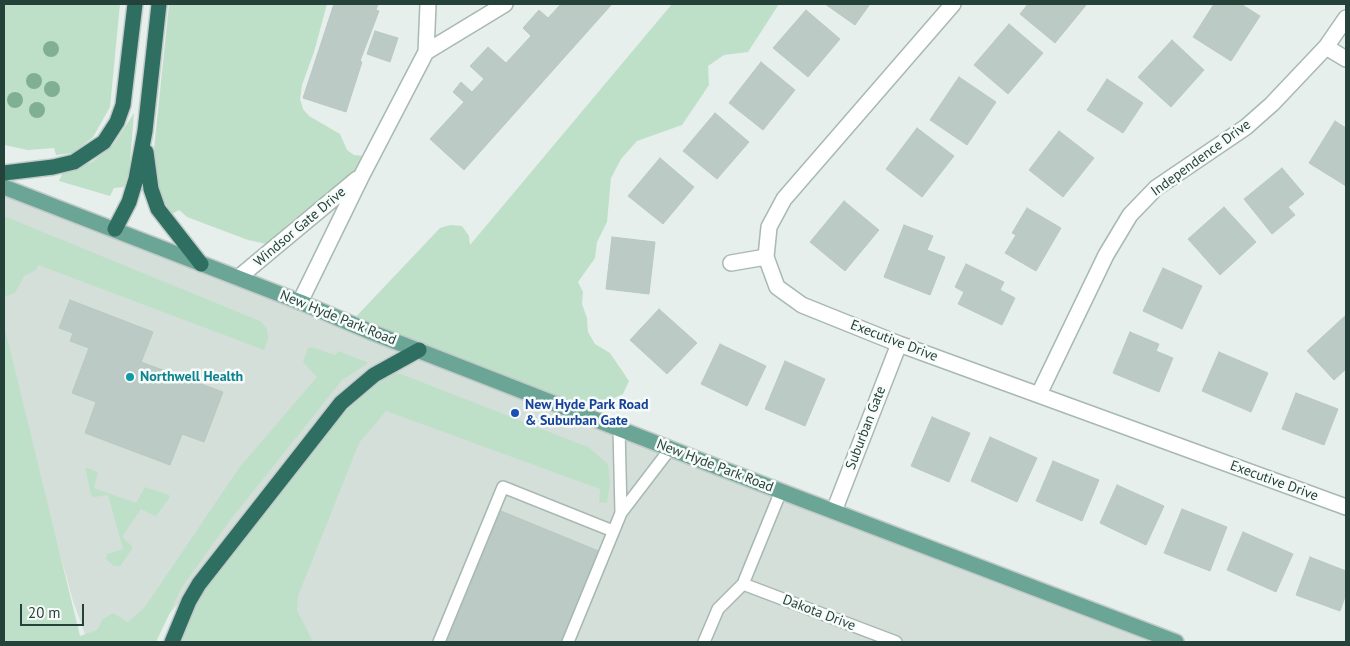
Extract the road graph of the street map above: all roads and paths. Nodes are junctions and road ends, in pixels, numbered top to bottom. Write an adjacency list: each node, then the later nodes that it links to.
1 (134, 4): 11 (highway)
2 (159, 4): 10 (highway)
3 (428, 4): 8 (street, Windsor Gate Drive)
4 (504, 4): 8 (street)
5 (953, 4): 15 (street, Executive Drive)
6 (1346, 18): 7 (street, Independence Drive)
7 (1326, 47): 9 (street); 22 (street, Independence Drive)
8 (426, 52): 12 (street, Windsor Gate Drive)
9 (1346, 59)
10 (145, 131): 14 (highway); 17 (highway)
11 (4, 173)
12 (362, 175): 18 (street, Windsor Gate Drive); 19 (street, Windsor Gate Drive)
13 (4, 187): 14 (main road, New Hyde Park Road)
14 (115, 230): 17 (main road, New Hyde Park Road)
15 (766, 257): 16 (street); 20 (street, Executive Drive)
16 (731, 263)
17 (201, 264): 18 (main road, New Hyde Park Road)
18 (238, 278): 19 (main road, New Hyde Park Road)
19 (300, 302): 21 (main road, New Hyde Park Road)
20 (899, 344): 22 (street, Executive Drive); 27 (street, Suburban Gate)
21 (419, 350): 23 (main road, New Hyde Park Road); 31 (highway)
22 (1039, 394): 26 (street, Executive Drive)
23 (619, 428): 24 (main road, New Hyde Park Road); 28 (lane)
24 (670, 448): 25 (main road, New Hyde Park Road); 28 (lane)
25 (781, 491): 27 (main road, New Hyde Park Road); 30 (lane)
26 (1346, 507)
27 (834, 512): 36 (main road, New Hyde Park Road)
28 (622, 513): 29 (lane)
29 (614, 531): 32 (lane); 33 (lane)
30 (743, 584): 34 (lane); 35 (lane, Dakota Drive)
31 (172, 642)
32 (439, 642)
33 (568, 642)
34 (704, 642)
35 (896, 642)
36 (1176, 642)

